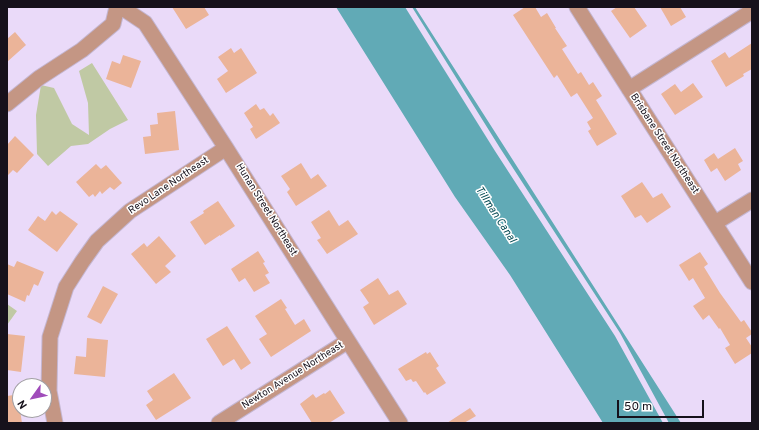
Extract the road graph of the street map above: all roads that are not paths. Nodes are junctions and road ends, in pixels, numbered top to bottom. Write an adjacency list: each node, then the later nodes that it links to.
1 (117, 7): 6 (street)
2 (121, 7): 7 (street, Hunan Street Northeast)
3 (576, 7): 5 (street, Brisbane Street Northeast)
4 (752, 11): 5 (street)
5 (629, 89): 9 (street, Brisbane Street Northeast)
6 (7, 104)
7 (226, 148): 11 (street, Hunan Street Northeast); 12 (street, Revo Lane Northeast)
8 (752, 200): 9 (street)
9 (715, 224): 10 (street, Brisbane Street Northeast)
10 (752, 282)
11 (348, 341): 13 (street, Newton Avenue Northeast); 14 (street, Hunan Street Northeast)
12 (55, 423)
13 (219, 423)
14 (400, 423)

